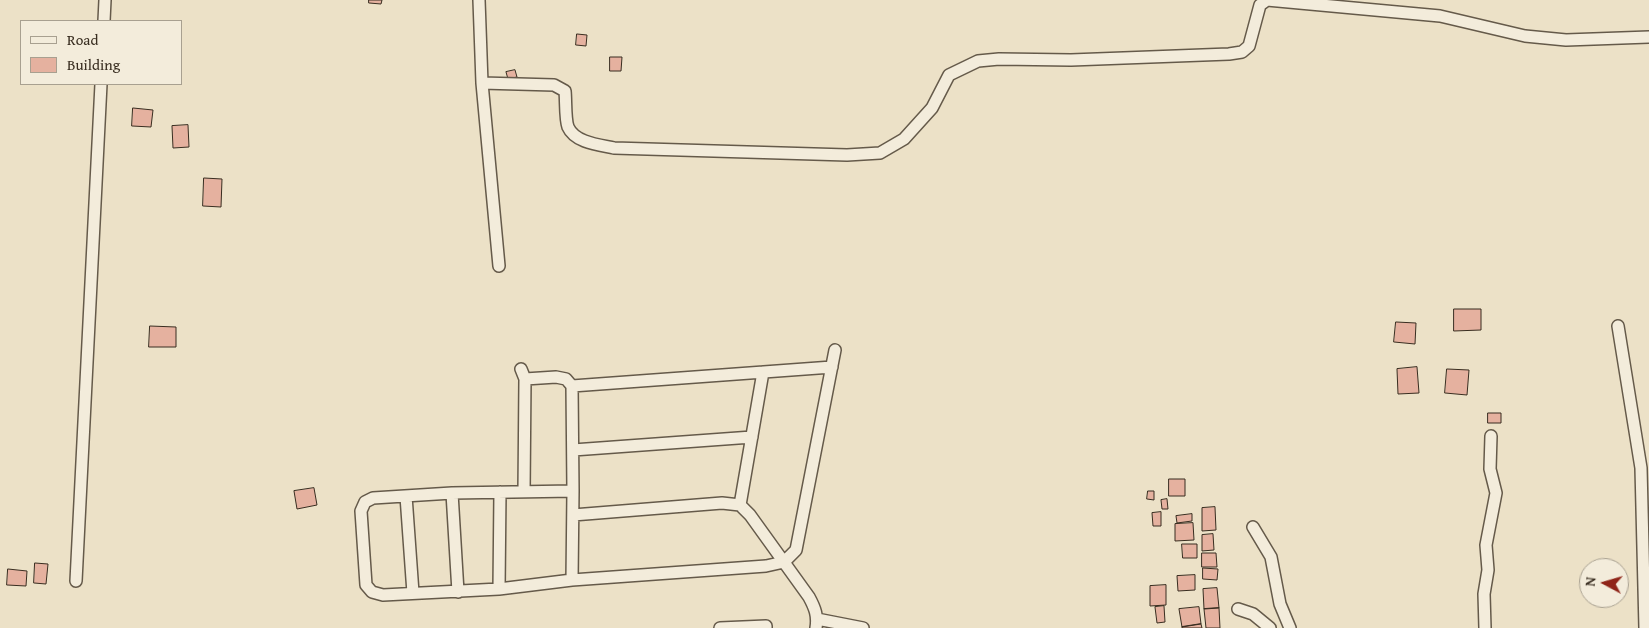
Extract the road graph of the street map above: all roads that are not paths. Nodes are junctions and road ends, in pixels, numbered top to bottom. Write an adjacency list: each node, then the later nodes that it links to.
1 (105, 0): 3 (street)
2 (479, 0): 5 (street)
3 (104, 20)
4 (1649, 37): 5 (street)
5 (482, 83): 7 (street)
6 (101, 85): 26 (street)
7 (498, 266)
8 (1618, 326): 38 (street)
9 (835, 350): 10 (street)
10 (832, 367): 11 (street); 24 (street)
11 (763, 372): 12 (street); 14 (street)
12 (572, 386): 15 (street); 18 (street)
13 (1492, 436): 37 (street)
14 (752, 437): 15 (street); 21 (street)
15 (573, 450): 16 (street)
16 (573, 491): 18 (street); 22 (street)
17 (500, 492): 18 (street); 19 (street); 27 (street)
18 (524, 492)
19 (452, 493): 20 (street); 28 (street)
20 (406, 496): 29 (street); 29 (street)
21 (740, 506): 22 (street); 24 (street)
22 (573, 515): 25 (street)
23 (1253, 527): 36 (street)
24 (784, 562): 25 (street); 31 (street)
25 (572, 580): 27 (street)
26 (76, 581)
27 (498, 589): 28 (street)
28 (458, 592): 29 (street)
29 (413, 593)
30 (1238, 609): 35 (street)
31 (817, 623): 34 (street)
32 (720, 628): 33 (street)
33 (766, 628)
34 (863, 628)
35 (1270, 628)
36 (1290, 628)
37 (1485, 628)
38 (1645, 628)

